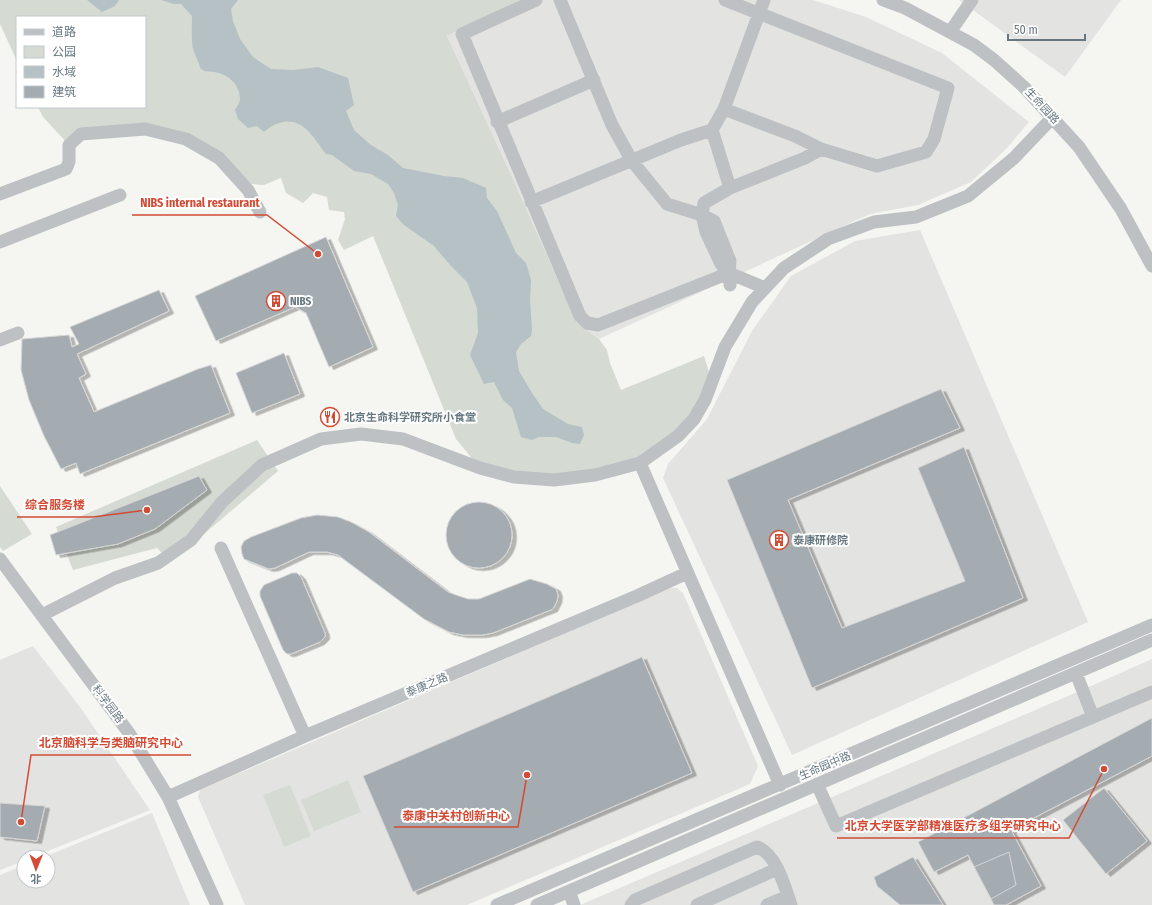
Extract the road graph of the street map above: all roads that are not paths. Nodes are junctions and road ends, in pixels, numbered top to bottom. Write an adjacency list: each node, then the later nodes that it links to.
1 (536, 0): 12 (street)
2 (560, 0): 9 (street)
3 (725, 0): 7 (street)
4 (764, 0): 7 (street)
5 (882, 0): 8 (street, 生命园路)
6 (972, 0): 8 (street)
7 (759, 13): 10 (street); 14 (street)
8 (950, 32): 11 (street, 生命园路)
9 (594, 80): 12 (street); 15 (street)
10 (724, 110): 13 (street); 14 (street)
11 (1053, 117): 23 (street, 生命园路); 25 (street)
12 (498, 122): 19 (street)
13 (712, 130): 15 (street); 16 (street)
14 (820, 149): 16 (street)
15 (632, 160): 19 (street); 21 (street)
16 (730, 188): 21 (street)
17 (0, 194): 20 (street)
18 (120, 195): 22 (street)
19 (531, 202): 24 (street)
20 (260, 212)
21 (702, 215): 24 (street)
22 (0, 242)
23 (1152, 266)
24 (729, 280): 25 (street)
25 (765, 288): 28 (street)
26 (18, 333): 27 (street)
27 (0, 340)
28 (640, 463): 31 (street); 32 (street)
29 (221, 548): 38 (street)
30 (0, 558): 32 (street, 科学园路)
31 (687, 573): 38 (street, 泰康之路); 40 (street)
32 (42, 615): 41 (street, 科学园路)
33 (1152, 625): 40 (street, 生命园中路)
34 (1152, 640): 35 (street, 生命园中路)
35 (1076, 673): 37 (street); 39 (street, 生命园中路)
36 (1152, 692): 37 (street)
37 (1093, 717): 39 (street)
38 (305, 736): 41 (street, 泰康之路)
39 (817, 784): 43 (street, 生命园中路)
40 (780, 785): 46 (street, 生命园中路)
41 (168, 797): 45 (street, 科学园路)
42 (777, 869): 44 (street); 49 (street); 50 (street)
43 (569, 891): 47 (street, 生命园中路); 48 (street)
44 (790, 900): 51 (street)
45 (218, 905)
46 (497, 905)
47 (537, 905)
48 (574, 905)
49 (630, 905)
50 (697, 905)
51 (767, 905)

